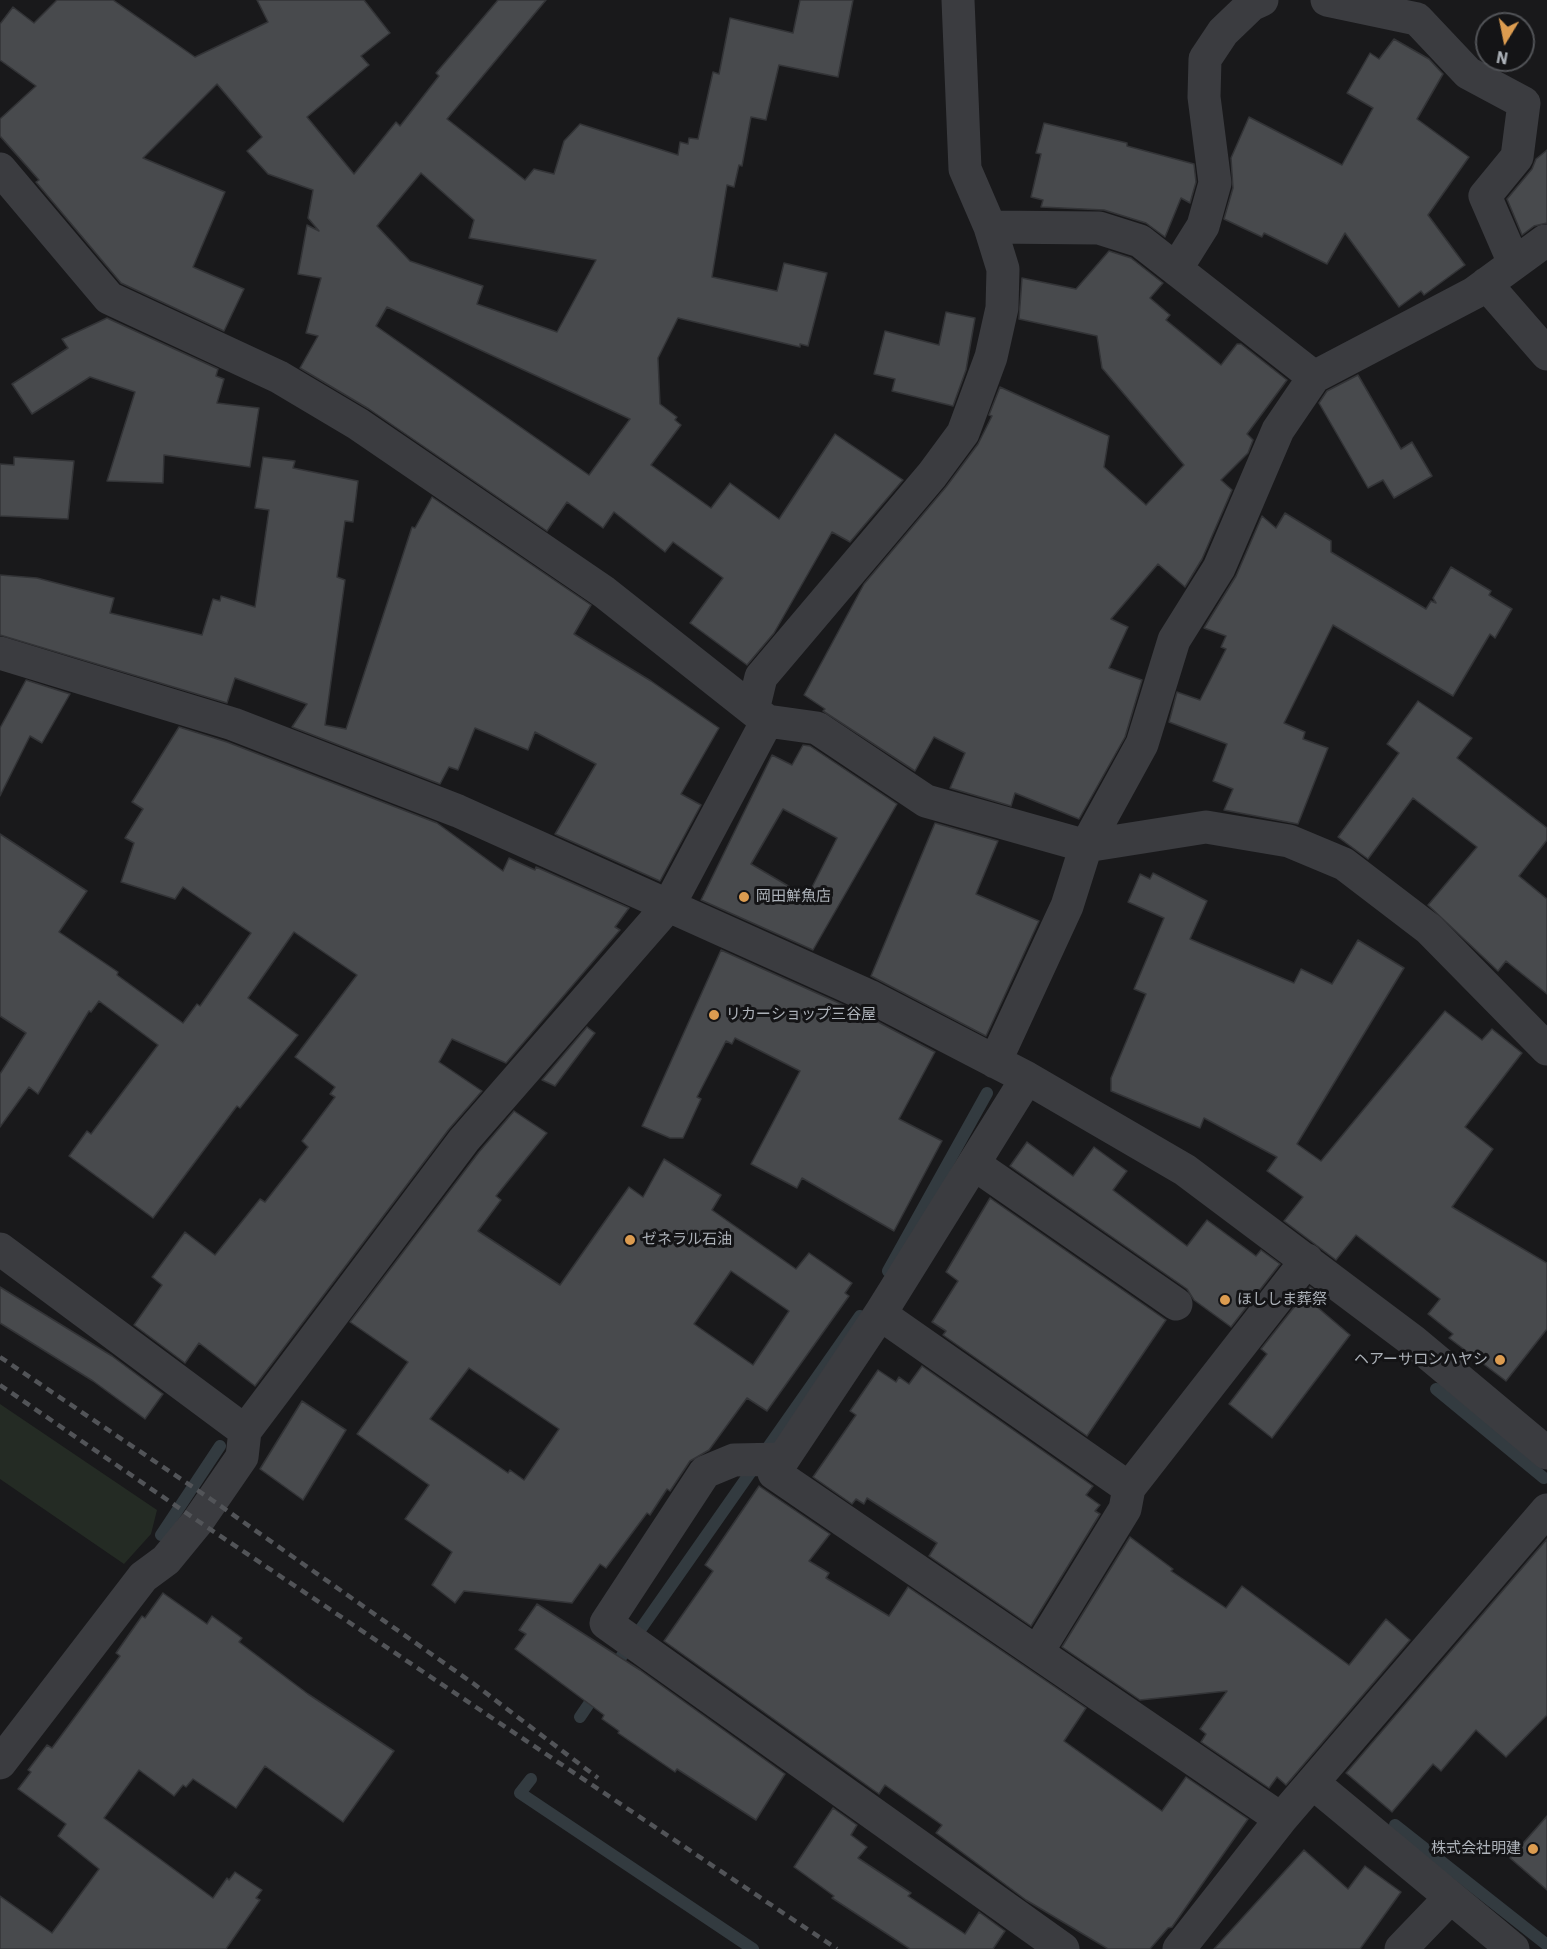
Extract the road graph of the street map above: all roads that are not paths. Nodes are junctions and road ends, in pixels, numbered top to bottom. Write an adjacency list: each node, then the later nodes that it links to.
1 (958, 0): 6 (street)
2 (1262, 0): 9 (street)
3 (1327, 0): 4 (street)
4 (1536, 109): 8 (street)
5 (0, 169): 14 (street)
6 (990, 226): 9 (street); 14 (street)
7 (1545, 241): 8 (street)
8 (1514, 263): 10 (street)
9 (1176, 269): 12 (street)
10 (1486, 284): 11 (street); 12 (street)
11 (1547, 354)
12 (1314, 377): 15 (street)
13 (0, 652): 16 (street)
14 (760, 716): 15 (street); 16 (street)
15 (1086, 846): 17 (street); 18 (street)
16 (669, 905): 18 (street); 25 (street)
17 (1547, 1049)
18 (995, 1062): 19 (street)
19 (1027, 1078): 20 (street); 22 (street)
20 (974, 1164): 23 (street); 24 (street)
21 (0, 1249): 25 (street)
22 (1307, 1260): 26 (street); 28 (street)
23 (1176, 1304)
24 (880, 1314): 27 (street); 28 (street)
25 (245, 1431): 31 (street)
26 (1547, 1453)
27 (766, 1459): 30 (street); 35 (street)
28 (1129, 1488): 30 (street)
29 (1547, 1510): 32 (street)
30 (1038, 1651): 33 (street)
31 (0, 1763)
32 (1313, 1783): 33 (street); 34 (street)
33 (1281, 1819): 36 (street)
34 (1450, 1898): 37 (street); 38 (street)
35 (1064, 1949)
36 (1179, 1949)
37 (1401, 1949)
38 (1513, 1949)

